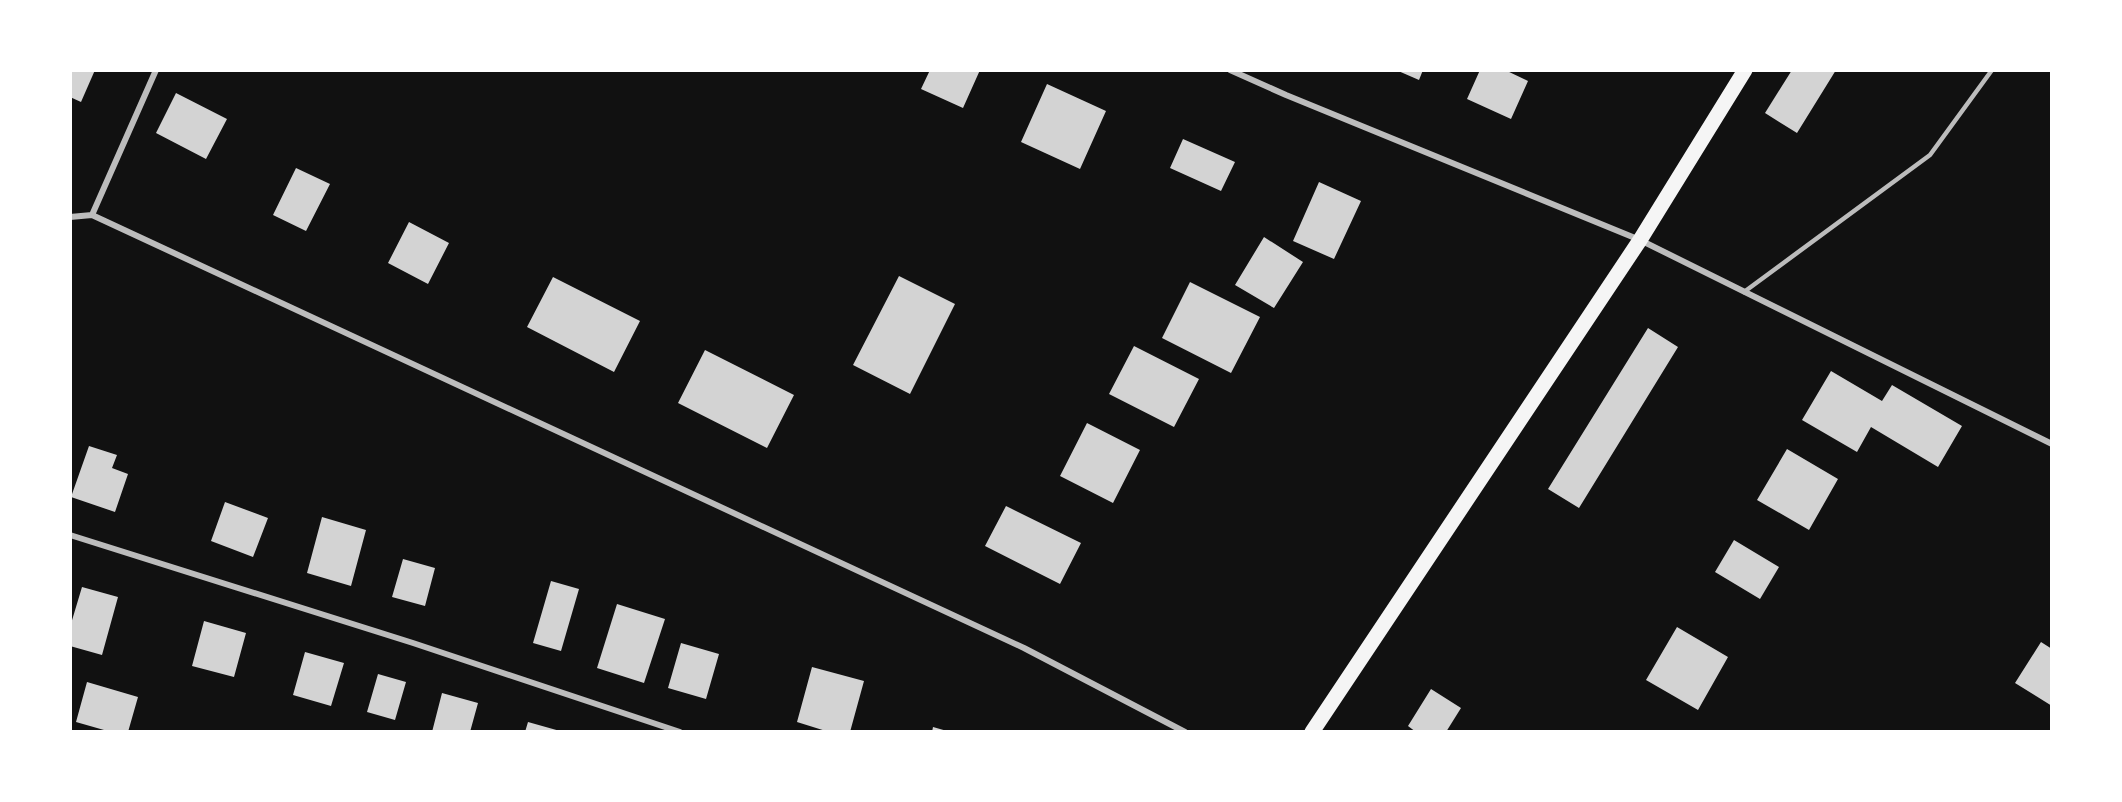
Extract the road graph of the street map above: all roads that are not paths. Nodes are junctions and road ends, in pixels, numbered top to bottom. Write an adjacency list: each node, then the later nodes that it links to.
1 (156, 70): 5 (street)
2 (1230, 70): 7 (street)
3 (1745, 70): 7 (main road)
4 (1992, 70): 8 (lane)
5 (92, 215): 6 (street); 12 (street)
6 (70, 217)
7 (1640, 240): 8 (street); 13 (main road)
8 (1744, 292): 9 (street)
9 (2052, 444)
10 (70, 535): 11 (street)
11 (680, 732)
12 (1185, 732)
13 (1312, 732)

